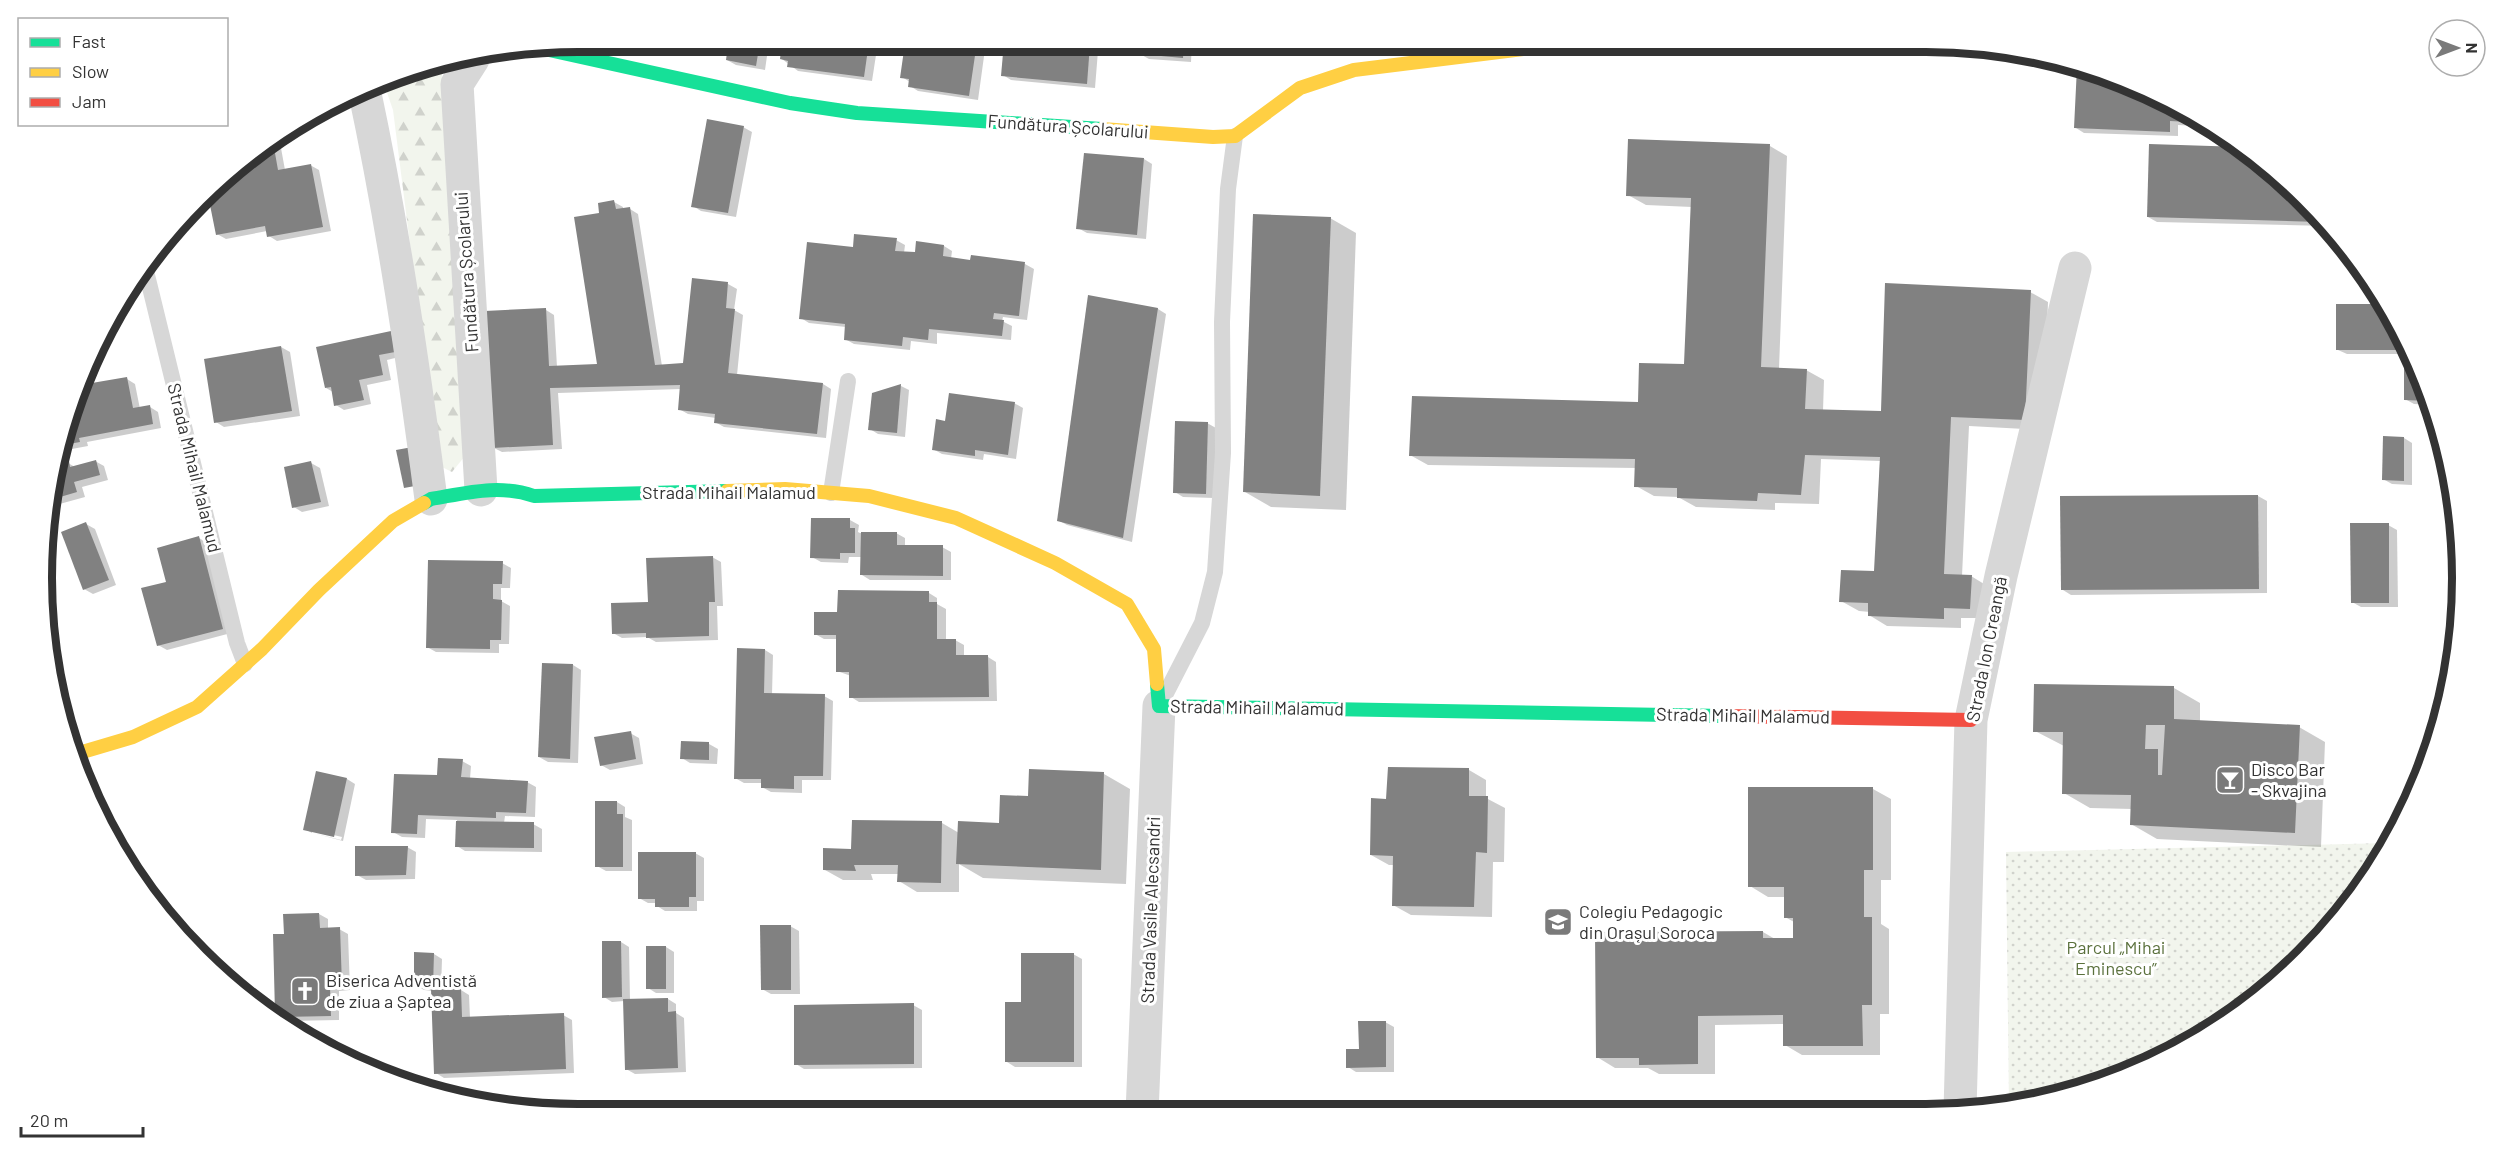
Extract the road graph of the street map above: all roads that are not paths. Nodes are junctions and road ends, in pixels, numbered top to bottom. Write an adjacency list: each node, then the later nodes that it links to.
1 (565, 53): 5 (street, Fundătura Școlarului)
2 (1492, 53): 5 (street)
3 (470, 64): 9 (street, Fundătura Școlarului)
4 (366, 98): 11 (street)
5 (1235, 136): 13 (lane)
6 (2075, 268): 14 (street, Strada Ion Creangă)
7 (147, 277): 12 (lane, Strada Mihail Malamud)
8 (848, 381): 10 (lane)
9 (481, 490): 10 (street, Strada Mihail Malamud); 11 (street, Strada Mihail Malamud)
10 (831, 493): 13 (street, Strada Mihail Malamud)
11 (431, 499): 12 (street, Strada Mihail Malamud)
12 (245, 664): 15 (street, Strada Mihail Malamud)
13 (1159, 706): 14 (street, Strada Mihail Malamud); 17 (street, Strada Vasile Alecsandri)
14 (1971, 720): 16 (street, Strada Ion Creangă)
15 (82, 752)
16 (1960, 1103)
17 (1142, 1104)

